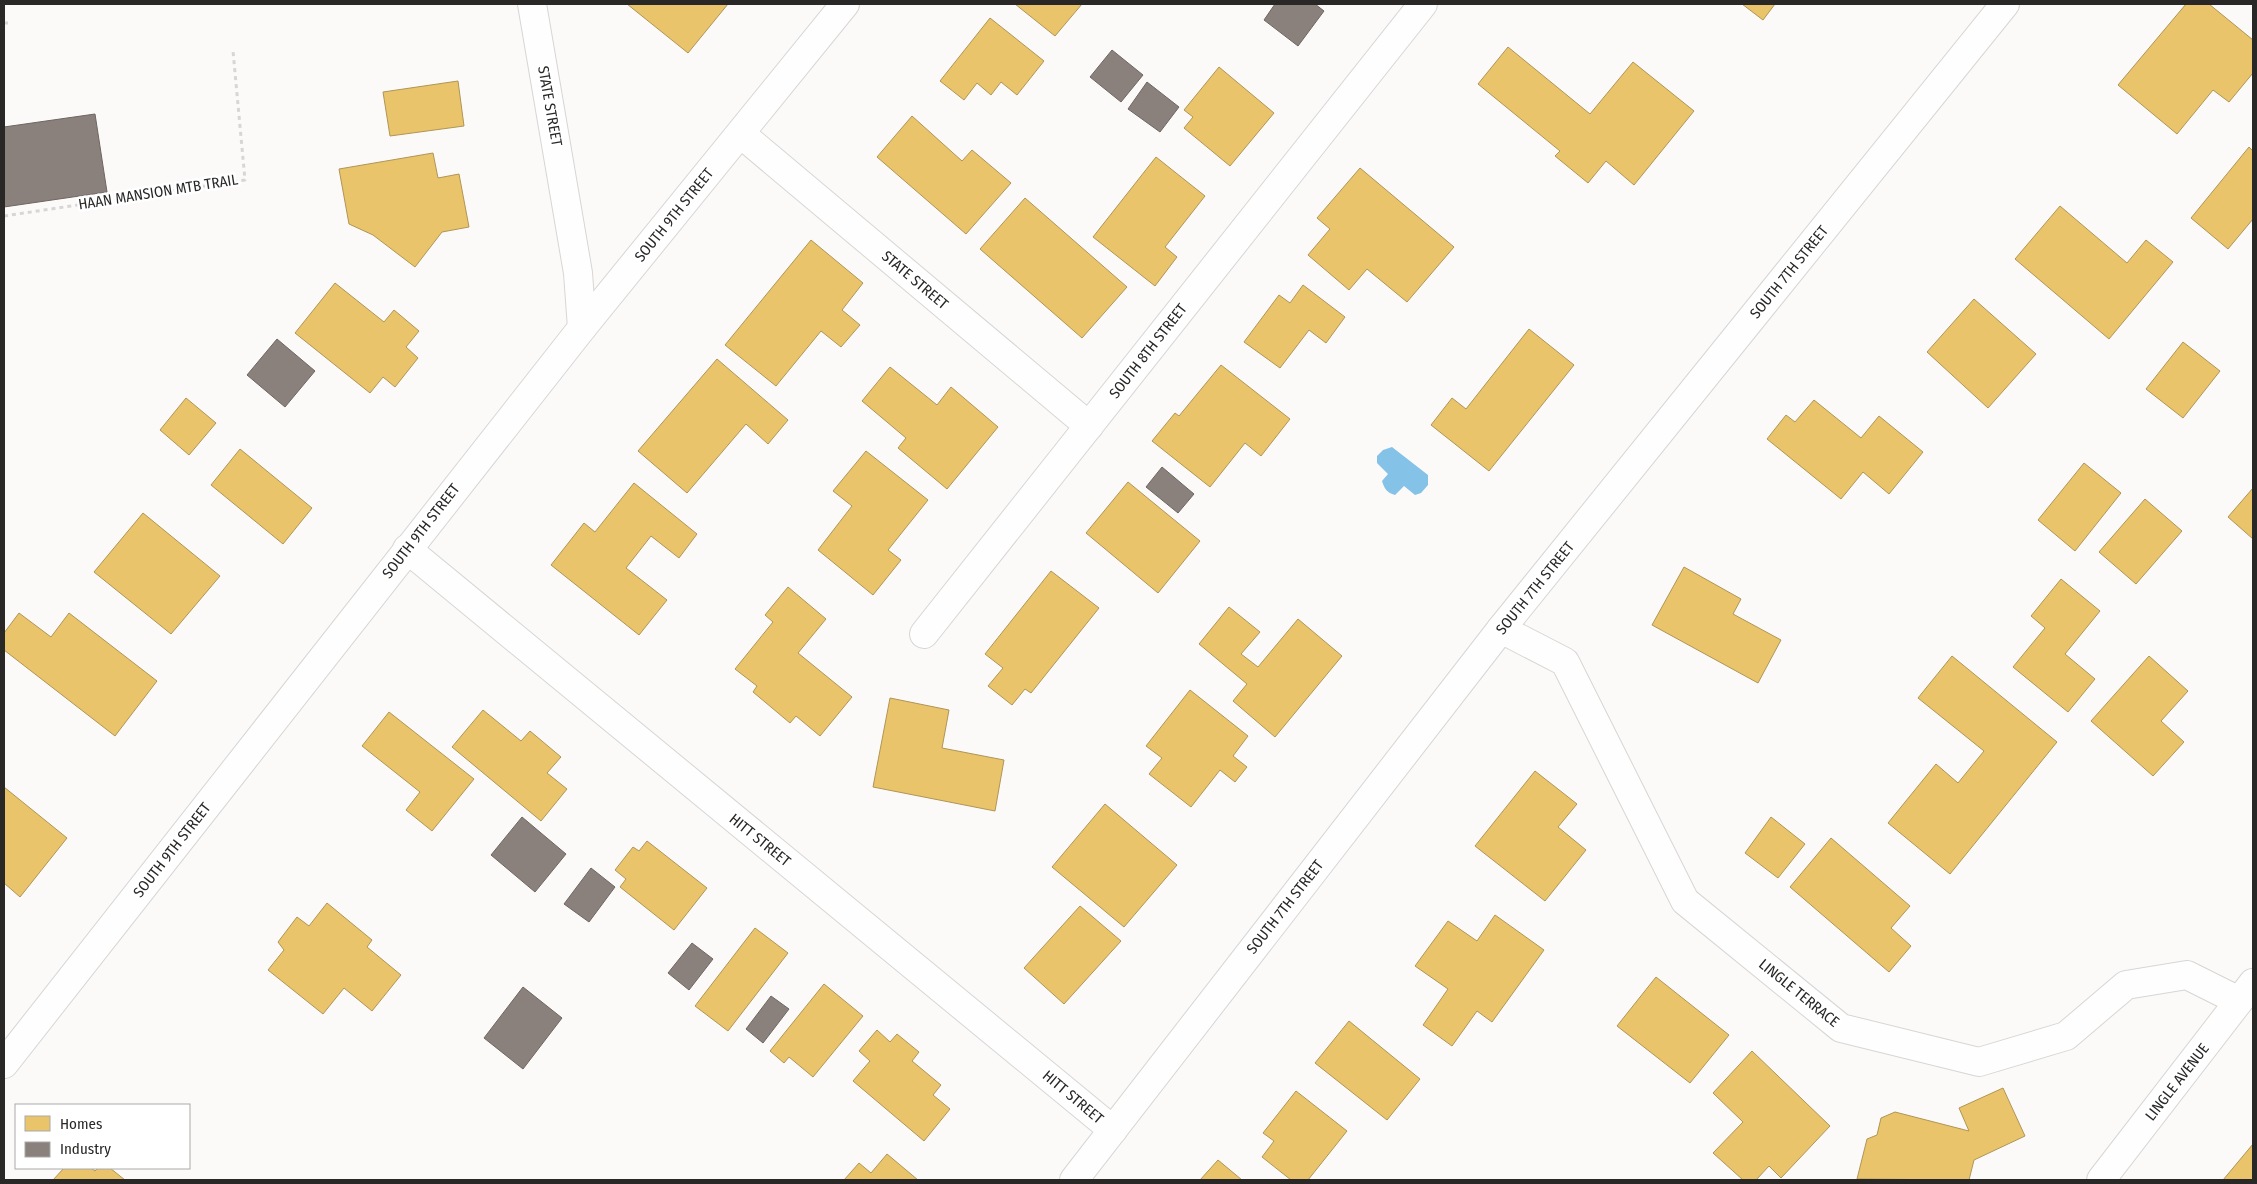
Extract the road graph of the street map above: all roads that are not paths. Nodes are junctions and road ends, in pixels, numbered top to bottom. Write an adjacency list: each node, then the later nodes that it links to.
1 (532, 4): 6 (street, STATE STREET)
2 (845, 4): 5 (street, SOUTH 9TH STREET)
3 (1422, 4): 7 (street, SOUTH 8TH STREET)
4 (2005, 4): 9 (street, SOUTH 7TH STREET)
5 (740, 134): 6 (street, SOUTH 9TH STREET); 7 (street, STATE STREET)
6 (582, 328): 8 (street, SOUTH 9TH STREET)
7 (1089, 426): 10 (street, SOUTH 8TH STREET)
8 (406, 549): 12 (street, SOUTH 9TH STREET); 13 (street, HITT STREET)
9 (1501, 629): 11 (street, LINGLE TERRACE); 13 (street, SOUTH 7TH STREET)
10 (924, 634)
11 (2246, 992): 15 (street, LINGLE AVENUE)
12 (4, 1064)
13 (1113, 1130): 14 (street, SOUTH 7TH STREET)
14 (1074, 1180)
15 (2100, 1180)

